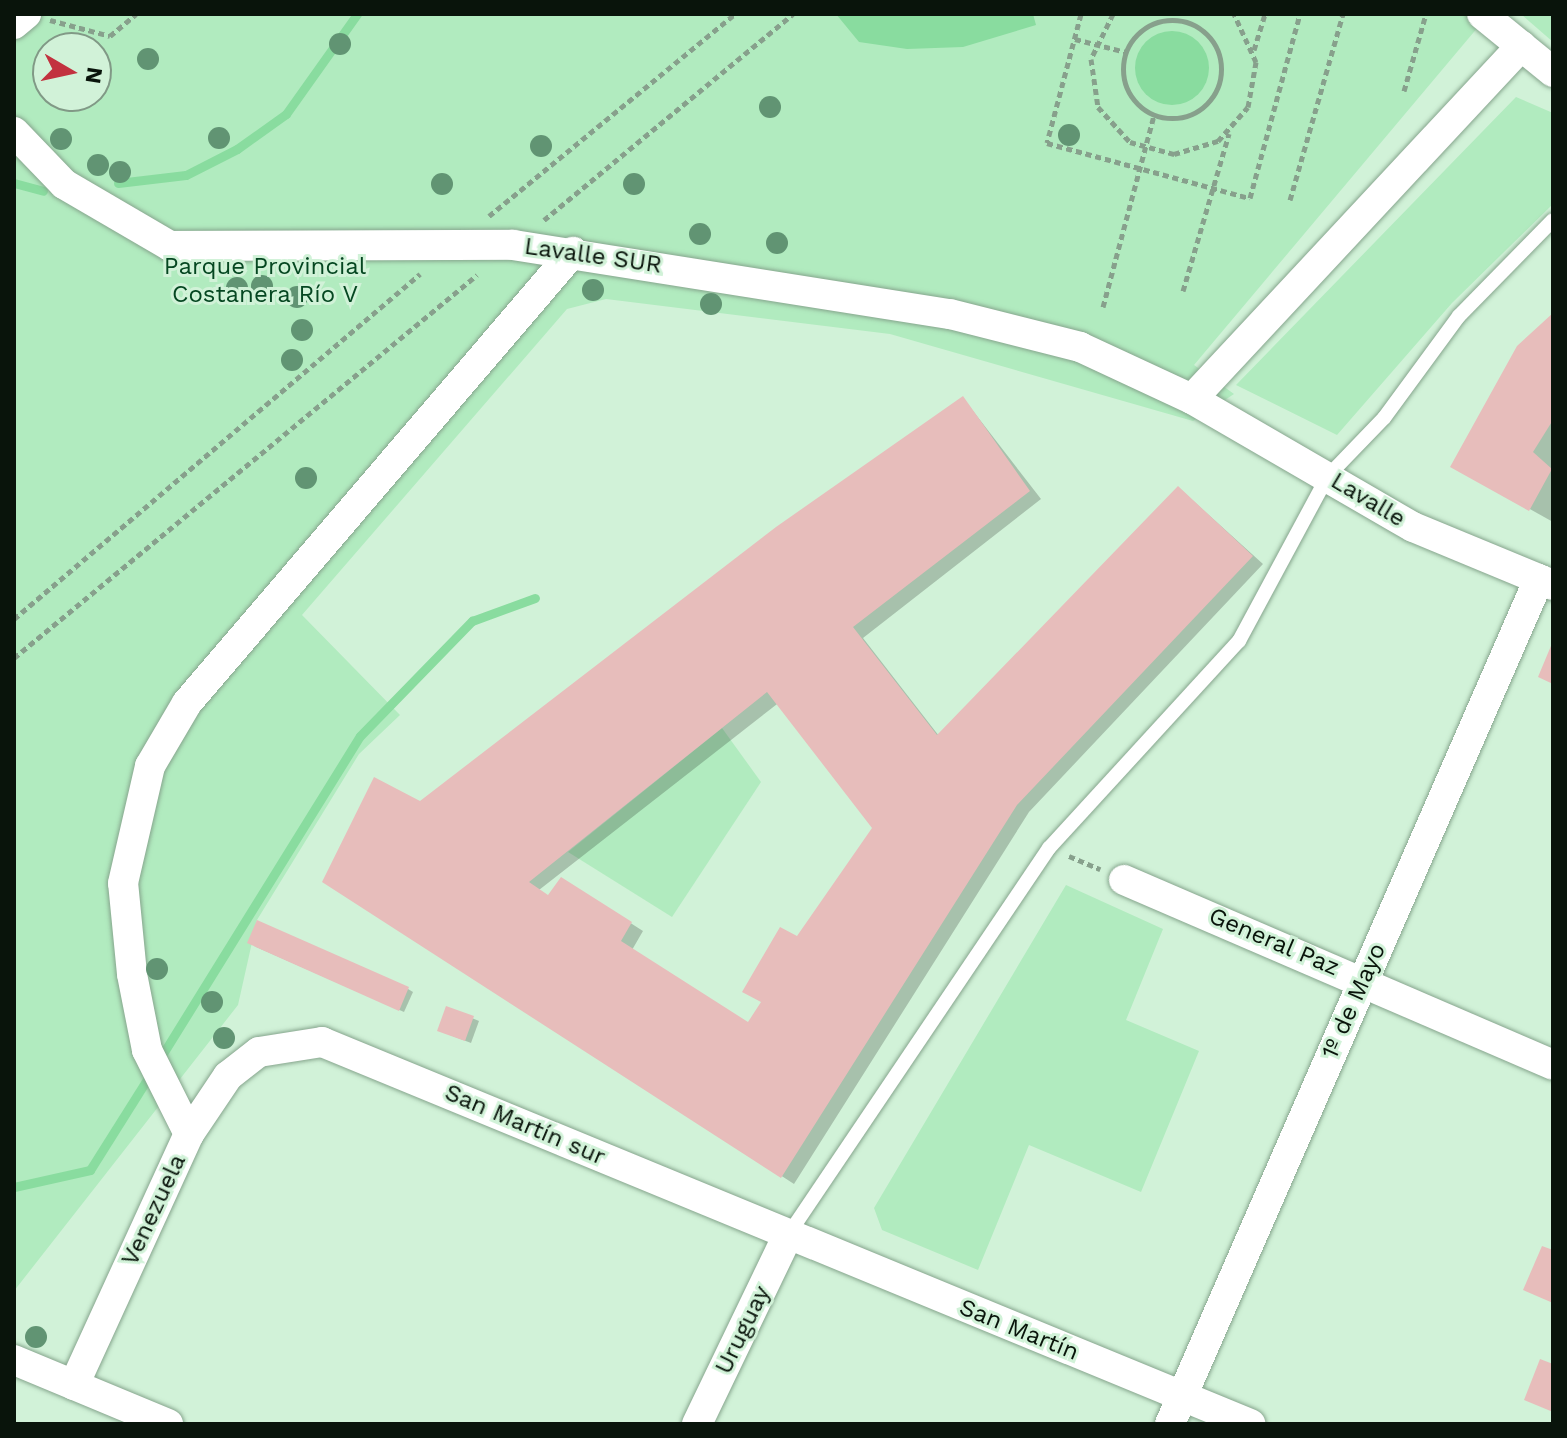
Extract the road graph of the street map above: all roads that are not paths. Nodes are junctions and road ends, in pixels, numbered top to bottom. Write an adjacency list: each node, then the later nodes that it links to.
1 (1482, 14): 2 (street)
2 (1521, 46): 3 (street); 7 (street)
3 (1553, 72)
4 (14, 132): 6 (street, Lavalle SUR)
5 (1553, 220): 8 (lane)
6 (573, 252): 7 (street, Lavalle SUR); 14 (street)
7 (1192, 399): 8 (street, Lavalle)
8 (1328, 476): 9 (street, Lavalle); 15 (lane)
9 (1546, 582): 11 (street, 1º de Mayo)
10 (1124, 880): 11 (street, General Paz)
11 (1363, 979): 13 (street, General Paz); 18 (street, 1º de Mayo)
12 (259, 1052): 14 (street, Venezuela); 15 (street, San Martín sur)
13 (1553, 1065)
14 (189, 1134): 17 (street, Venezuela)
15 (788, 1235): 18 (street, San Martín); 20 (street, Uruguay)
16 (14, 1360): 17 (street)
17 (74, 1385): 19 (street)
18 (1182, 1396): 21 (street, 1º de Mayo); 22 (street, San Martín)
19 (168, 1424)
20 (697, 1424)
21 (1170, 1424)
22 (1250, 1424)

